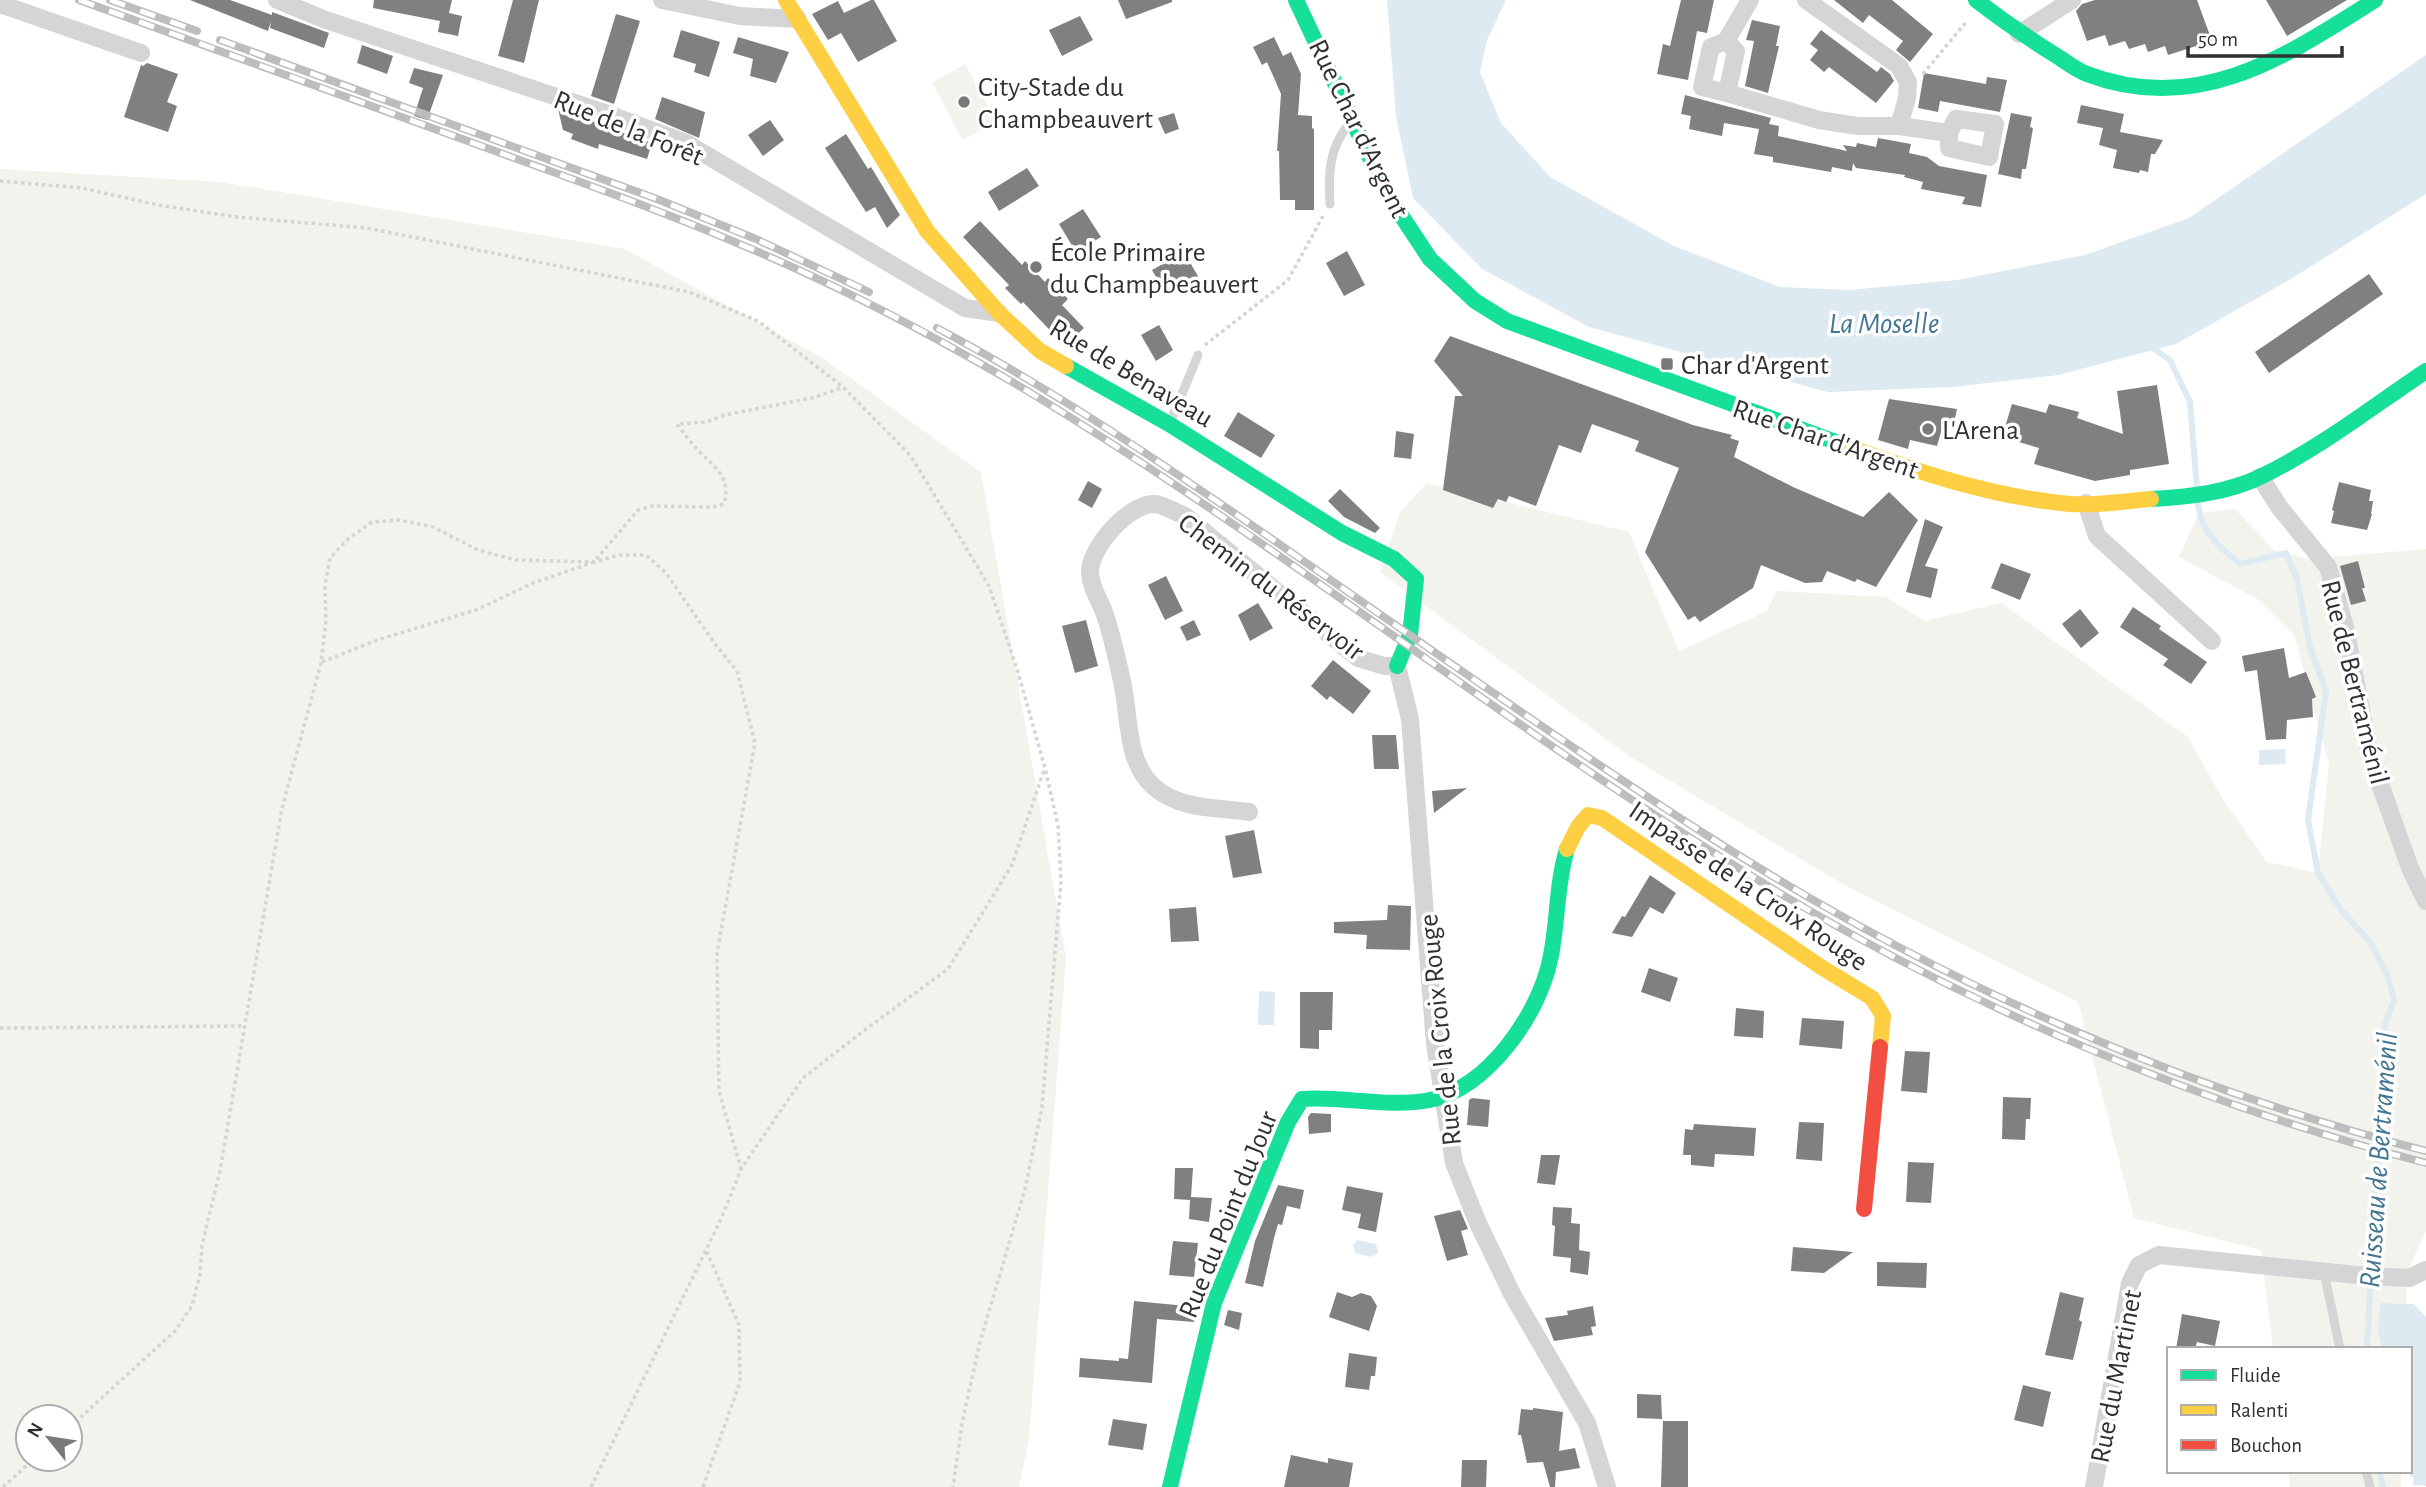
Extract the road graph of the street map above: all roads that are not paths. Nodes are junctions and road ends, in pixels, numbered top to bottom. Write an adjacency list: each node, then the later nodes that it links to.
1 (276, 0): 20 (street, Rue de la Forêt)
2 (662, 0): 11 (street)
3 (786, 0): 11 (street, Rue de Benaveau)
4 (1296, 0): 16 (street, Rue Char d'Argent)
5 (1750, 0): 13 (street)
6 (1807, 0): 17 (street)
7 (2072, 0): 12 (street)
8 (2375, 0): 12 (street)
9 (1978, 2): 12 (street)
10 (0, 4): 14 (street)
11 (798, 19): 20 (street, Rue de Benaveau)
12 (2019, 33)
13 (1726, 41): 15 (street); 15 (street)
14 (141, 53)
15 (1727, 93): 17 (street)
16 (1353, 121): 19 (lane); 25 (street, Rue Char d'Argent)
17 (1899, 125): 18 (street)
18 (1950, 133)
19 (1330, 204)
20 (999, 313): 23 (street, Rue de Benaveau)
21 (1198, 355): 23 (lane)
22 (2426, 371): 24 (street, Rue Char d'Argent)
23 (1169, 424): 27 (street, Rue de Benaveau)
24 (2260, 477): 25 (street, Rue Char d'Argent); 29 (street, Rue de Bertraménil)
25 (2086, 503): 26 (street)
26 (2212, 641)
27 (1397, 666): 28 (street, Chemin du Réservoir); 30 (street, Rue de la Croix Rouge)
28 (1249, 812)
29 (2426, 901)
30 (1444, 1096): 31 (street, Impasse de la Croix Rouge); 35 (street, Rue du Point du Jour); 36 (street, Rue de la Croix Rouge)
31 (1864, 1209)
32 (2426, 1270): 33 (street, Rue du Martinet)
33 (2324, 1272): 34 (lane); 37 (street, Rue du Martinet)
34 (2340, 1347)
35 (1170, 1487)
36 (1608, 1487)
37 (2094, 1487)

